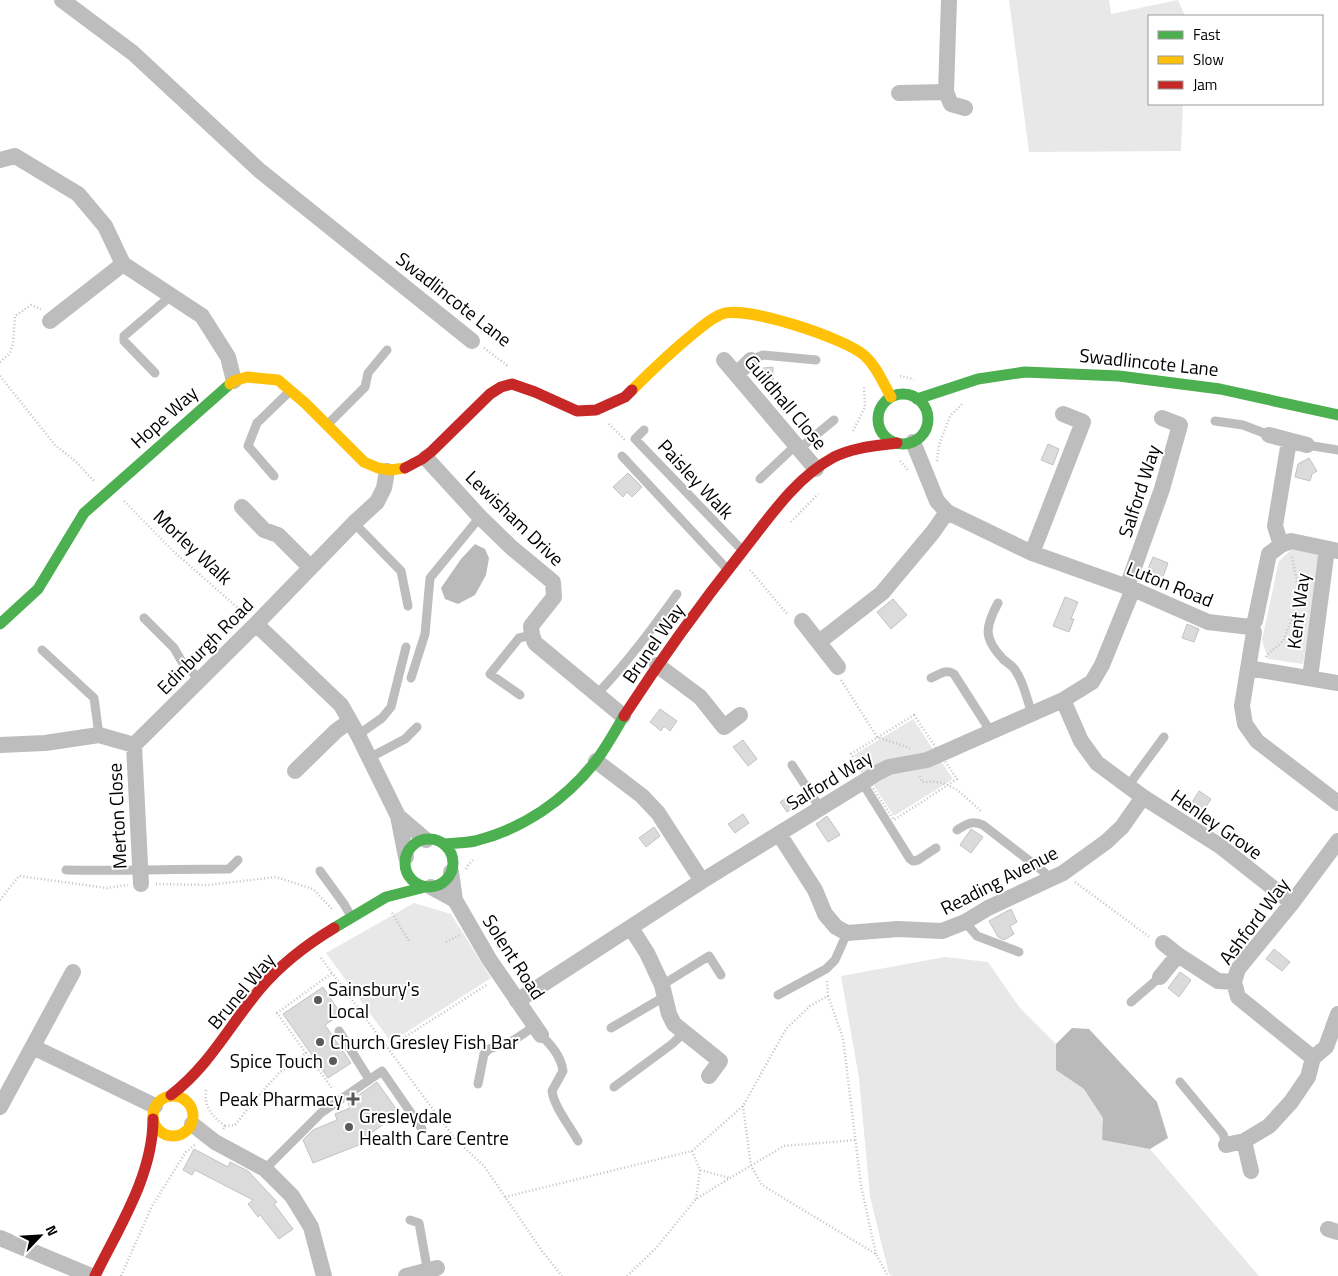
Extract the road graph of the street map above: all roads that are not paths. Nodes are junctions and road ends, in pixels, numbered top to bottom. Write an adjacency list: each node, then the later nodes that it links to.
1 (62, 0): 10 (street, Swadlincote Lane)
2 (949, 0): 3 (street)
3 (946, 92): 4 (street); 5 (street)
4 (899, 93)
5 (965, 108)
6 (0, 160): 7 (street)
7 (123, 264): 8 (street); 9 (street)
8 (172, 295): 15 (lane); 17 (street)
9 (53, 319)
10 (472, 341)
11 (388, 350): 29 (lane)
12 (724, 360): 16 (street, Guildhall Close)
13 (751, 360): 14 (lane); 16 (street)
14 (816, 360)
15 (155, 373)
16 (737, 374): 35 (street, Guildhall Close)
17 (234, 381): 19 (street); 59 (street, Hope Way)
18 (955, 387): 21 (street, Swadlincote Lane); 23 (street, Swadlincote Lane); 28 (street)
19 (291, 391): 29 (street); 42 (lane)
20 (891, 397): 21 (street); 25 (street); 39 (street)
21 (917, 399): 28 (street)
22 (1063, 414): 51 (street)
23 (1338, 415)
24 (1162, 418): 54 (street, Salford Way)
25 (878, 419): 33 (street); 36 (street, Brunel Way)
26 (834, 420): 35 (lane)
27 (1215, 421): 31 (lane)
28 (927, 423): 33 (street)
29 (327, 425): 41 (street)
30 (644, 430): 49 (lane, Paisley Walk)
31 (1269, 435): 32 (street)
32 (1289, 441): 34 (street); 48 (street)
33 (905, 442): 36 (street, Brunel Way); 45 (street, Luton Road)
34 (1307, 445): 37 (lane)
35 (798, 447): 40 (street, Guildhall Close); 43 (lane)
36 (850, 450): 40 (street, Brunel Way)
37 (1338, 450)
38 (622, 456): 53 (lane)
39 (426, 458): 41 (street); 46 (street, Lewisham Drive)
40 (816, 469): 49 (street, Brunel Way)
41 (387, 471): 47 (street, Edinburgh Road)
42 (274, 476)
43 (760, 479)
44 (242, 507): 52 (street)
45 (947, 512): 51 (street, Luton Road); 64 (street)
46 (480, 517): 63 (street, Lewisham Drive); 70 (lane)
47 (354, 523): 52 (street, Edinburgh Road); 57 (lane)
48 (1281, 545): 50 (street); 62 (street)
49 (742, 550): 53 (street, Brunel Way)
50 (1332, 550): 72 (street, Kent Way)
51 (1032, 553): 54 (street, Luton Road)
52 (310, 567): 61 (street, Edinburgh Road)
53 (728, 570): 67 (street, Brunel Way)
54 (1130, 588): 62 (street, Luton Road); 77 (street, Salford Way)
55 (677, 594): 75 (lane)
56 (998, 603): 78 (lane)
57 (408, 606)
58 (144, 618): 73 (lane)
59 (1, 619)
60 (802, 622): 64 (street)
61 (256, 624): 73 (street, Edinburgh Road); 82 (street)
62 (1250, 627): 69 (street)
63 (532, 635): 75 (street); 76 (lane)
64 (819, 642): 68 (street)
65 (406, 647): 82 (lane)
66 (42, 650): 84 (lane)
67 (657, 665): 79 (street, Brunel Way); 80 (street)
68 (838, 667)
69 (1248, 668): 72 (street, Kent Way); 95 (street)
70 (411, 678)
71 (931, 678): 83 (lane)
72 (1310, 678): 74 (street, Kent Way)
73 (200, 680): 87 (street, Edinburgh Road)
74 (1338, 683)
75 (597, 694): 79 (street)
76 (520, 695)
77 (1064, 700): 78 (street, Salford Way); 93 (street, Henley Grove)
78 (1032, 714): 83 (street, Salford Way)
79 (623, 716): 89 (street, Brunel Way)
80 (740, 716)
81 (417, 727): 88 (lane)
82 (354, 728): 88 (street); 91 (street)
83 (991, 732): 92 (street, Salford Way)
84 (99, 735): 86 (street); 87 (street)
85 (1164, 737): 93 (lane)
86 (0, 745)
87 (134, 745): 110 (street, Merton Close)
88 (369, 758): 97 (street)
89 (596, 761): 101 (street, Brunel Way); 112 (street)
90 (792, 765): 96 (lane)
91 (295, 771)
92 (864, 780): 96 (street, Salford Way); 104 (lane)
93 (1128, 786): 94 (street, Henley Grove)
94 (1143, 797): 111 (street, Reading Avenue); 116 (street, Henley Grove)
95 (1338, 803)
96 (820, 808): 99 (street, Salford Way)
97 (398, 816): 100 (street); 106 (street)
98 (957, 830): 111 (lane)
99 (779, 834): 112 (street, Salford Way); 120 (street)
100 (426, 840): 103 (street); 106 (street)
101 (474, 841): 103 (street, Brunel Way); 107 (street)
102 (1338, 841): 116 (street, Ashford Way)
103 (444, 844): 107 (street)
104 (936, 848)
105 (238, 860): 110 (lane)
106 (406, 861): 113 (street); 114 (street, Brunel Way)
107 (452, 869): 113 (street); 115 (street, Solent Road)
108 (66, 870): 110 (lane)
109 (320, 871): 117 (lane)
110 (140, 877)
111 (1056, 877): 118 (street, Reading Avenue)
112 (702, 881): 119 (street, Salford Way)
113 (428, 887): 114 (street, Brunel Way); 115 (street)
114 (386, 897): 117 (street, Brunel Way)
115 (455, 900): 130 (street, Solent Road)
116 (1292, 903): 127 (street, Ashford Way)
117 (347, 921): 139 (street, Brunel Way)
118 (964, 922): 120 (street, Reading Avenue); 122 (lane)
119 (631, 928): 128 (street); 130 (street, Salford Way)
120 (847, 933): 129 (lane)
121 (1163, 943): 123 (street)
122 (1019, 952)
123 (1178, 955): 126 (street); 127 (street)
124 (73, 972): 137 (street)
125 (721, 975): 128 (lane)
126 (1160, 977): 131 (lane)
127 (1234, 982): 138 (street, Ashford Way)
128 (663, 991): 133 (lane); 136 (street)
129 (778, 995)
130 (517, 1000): 135 (street, Solent Road)
131 (1131, 1002)
132 (1338, 1014): 138 (street)
133 (611, 1028)
134 (339, 1031): 141 (lane)
135 (538, 1031): 143 (lane); 150 (lane)
136 (685, 1032): 140 (street); 144 (lane)
137 (33, 1047): 146 (street); 147 (street)
138 (1313, 1058): 151 (street)
139 (204, 1065): 145 (street, Brunel Way); 148 (street, Brunel Way)
140 (709, 1076)
141 (369, 1079): 149 (lane); 153 (lane)
142 (1180, 1082): 152 (lane)
143 (478, 1084)
144 (614, 1087)
145 (171, 1095): 147 (street, Brunel Way); 148 (street)
146 (0, 1107)
147 (154, 1113): 148 (street); 155 (street)
148 (190, 1122): 153 (street); 155 (street)
149 (422, 1129)
150 (578, 1141)
151 (1244, 1141): 152 (street); 154 (street)
152 (1226, 1145)
153 (265, 1169): 160 (street)
154 (1252, 1171)
155 (135, 1194): 159 (street)
156 (410, 1220): 158 (lane)
157 (0, 1238): 159 (street)
158 (431, 1271): 161 (street)
159 (93, 1276)
160 (324, 1276)
161 (406, 1276)

